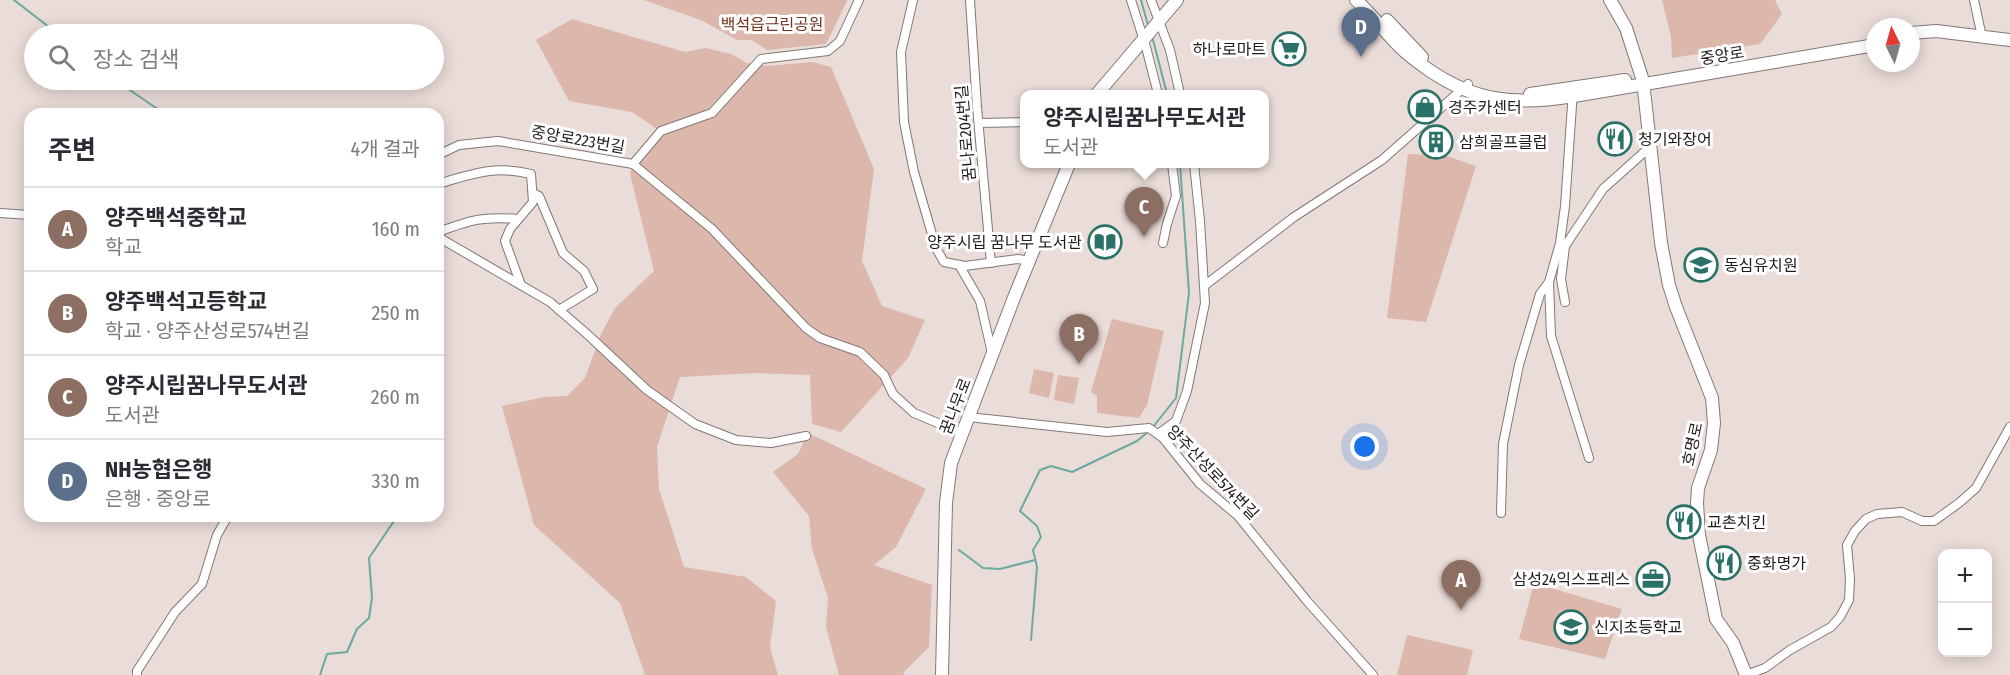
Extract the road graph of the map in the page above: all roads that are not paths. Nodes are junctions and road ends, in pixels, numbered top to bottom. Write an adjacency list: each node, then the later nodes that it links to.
1 (859, 0): 31 (street, 중앙로223번길)
2 (913, 0): 45 (street)
3 (970, 0): 28 (street, 꿈나로204번길)
4 (1131, 0): 15 (street)
5 (1151, 0): 11 (street)
6 (1177, 0): 11 (street)
7 (1356, 0): 22 (street, 중앙로)
8 (1368, 0): 22 (street, 중앙로)
9 (1610, 0): 21 (street)
10 (1974, 0): 13 (street)
11 (1159, 20): 15 (street); 25 (street)
12 (1920, 32): 13 (street)
13 (1982, 37): 16 (street)
14 (1920, 39): 19 (street)
15 (1145, 40): 23 (street); 24 (street)
16 (2010, 40)
17 (1866, 41): 21 (street, 중앙로)
18 (1866, 47): 20 (street, 중앙로)
19 (2010, 47)
20 (1704, 74): 21 (street, 중앙로); 29 (street)
21 (1643, 82): 26 (street, 중앙로); 29 (street, 호명로)
22 (1465, 87): 26 (street, 중앙로); 48 (street)
23 (1101, 90)
24 (1157, 90)
25 (1179, 90)
26 (1573, 92): 46 (street)
27 (1020, 122): 28 (street)
28 (979, 123): 44 (street, 꿈나로204번길)
29 (1651, 144): 49 (street); 63 (street, 호명로)
30 (444, 152): 31 (street, 중앙로223번길)
31 (633, 164): 54 (street)
32 (1067, 168): 43 (street, 꿈나무로)
33 (1172, 168): 42 (street)
34 (1194, 168): 48 (street)
35 (444, 182): 36 (street)
36 (533, 193): 39 (street); 50 (street)
37 (0, 213): 38 (street)
38 (24, 215)
39 (518, 219): 40 (street); 47 (street)
40 (444, 230)
41 (444, 240): 47 (street)
42 (1163, 243)
43 (1030, 261): 44 (street); 51 (street, 꿈나무로)
44 (992, 262): 45 (street)
45 (959, 265): 51 (street)
46 (1549, 282): 57 (street); 58 (street)
47 (521, 285): 50 (street)
48 (1204, 286): 55 (street)
49 (1565, 302)
50 (559, 310): 56 (street)
51 (992, 355): 52 (street, 꿈나무로)
52 (968, 417): 54 (street, 꿈나무로); 55 (street, 양주산성로574번길)
53 (2010, 427): 63 (street, 호명로)
54 (962, 431): 61 (street, 꿈나무로)
55 (1154, 431): 62 (street, 양주산성로574번길)
56 (807, 436)
57 (1589, 458)
58 (1501, 513)
59 (225, 522): 60 (street)
60 (137, 675)
61 (942, 675)
62 (1373, 675)
63 (1746, 675)

